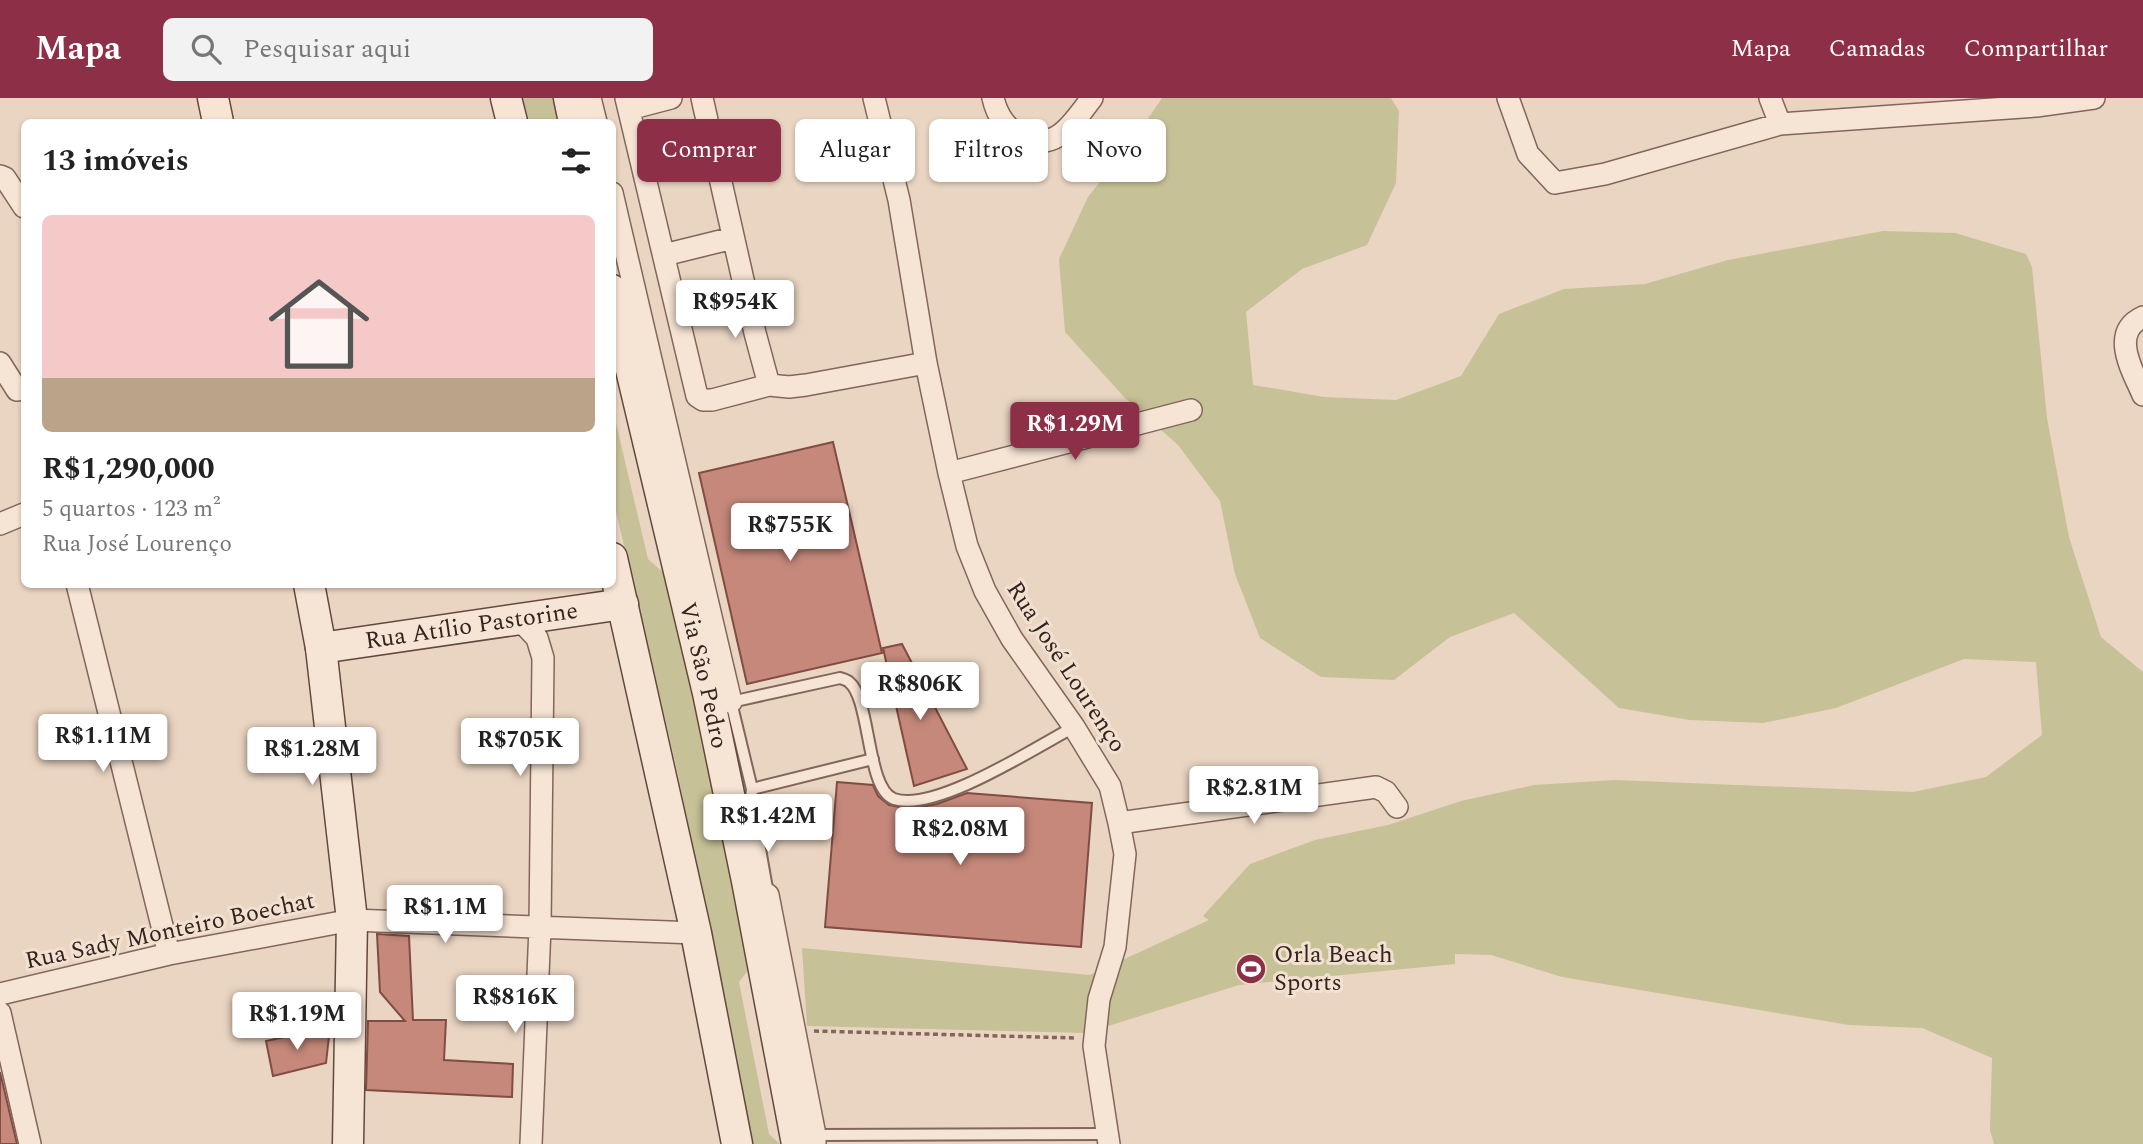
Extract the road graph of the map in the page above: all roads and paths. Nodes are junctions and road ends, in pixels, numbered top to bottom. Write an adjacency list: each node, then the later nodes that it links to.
1 (213, 98): 15 (main road)
2 (506, 98): 16 (main road)
3 (569, 98): 17 (main road)
4 (590, 98): 18 (street)
5 (671, 98): 14 (street)
6 (702, 98): 23 (street)
7 (874, 98): 28 (street, Rua José Lourenço)
8 (993, 98): 9 (street)
9 (1093, 98)
10 (1508, 98): 19 (street)
11 (1770, 98): 19 (street)
12 (2094, 98): 13 (street)
13 (2035, 102): 19 (street)
14 (628, 103): 24 (street)
15 (217, 119)
16 (511, 119)
17 (573, 119)
18 (595, 119)
19 (1780, 124)
20 (0, 176): 21 (street)
21 (21, 202)
22 (616, 212): 42 (street)
23 (733, 239): 24 (street); 29 (street)
24 (663, 255): 29 (street)
25 (616, 305): 42 (main road, Via São Pedro)
26 (2143, 317): 31 (street)
27 (0, 363): 30 (street)
28 (926, 363): 29 (street); 33 (street, Rua José Lourenço)
29 (769, 385)
30 (17, 390)
31 (2143, 395)
32 (1191, 410): 33 (street)
33 (949, 473): 43 (street, Rua José Lourenço)
34 (21, 515): 35 (street)
35 (0, 524)
36 (616, 575): 39 (main road)
37 (78, 588): 52 (street)
38 (310, 588): 41 (main road)
39 (623, 604): 40 (main road, Rua Atílio Pastorine); 51 (main road)
40 (521, 621): 41 (main road, Rua Atílio Pastorine); 50 (street)
41 (321, 648): 49 (main road)
42 (719, 698): 44 (lane); 45 (lane); 48 (main road, Via São Pedro)
43 (1074, 727): 44 (lane); 47 (street, Rua José Lourenço)
44 (873, 759): 45 (lane)
45 (752, 789): 48 (lane)
46 (1397, 807): 47 (street)
47 (1119, 823): 56 (street, Rua José Lourenço)
48 (758, 888): 55 (street); 58 (main road, Via São Pedro)
49 (352, 920): 50 (street, Rua Sady Monteiro Boechat); 52 (street, Rua Sady Monteiro Boechat); 60 (main road)
50 (540, 927): 51 (street, Rua Sady Monteiro Boechat); 61 (street)
51 (695, 933): 62 (main road)
52 (169, 954): 53 (street, Rua Sady Monteiro Boechat)
53 (0, 994)
54 (0, 1013): 59 (street)
55 (794, 1030): 56 (path); 58 (street)
56 (1095, 1038): 57 (street, Rua José Lourenço)
57 (1108, 1139): 58 (lane)
58 (809, 1141)
59 (30, 1144)
60 (348, 1144)
61 (531, 1144)
62 (737, 1144)

